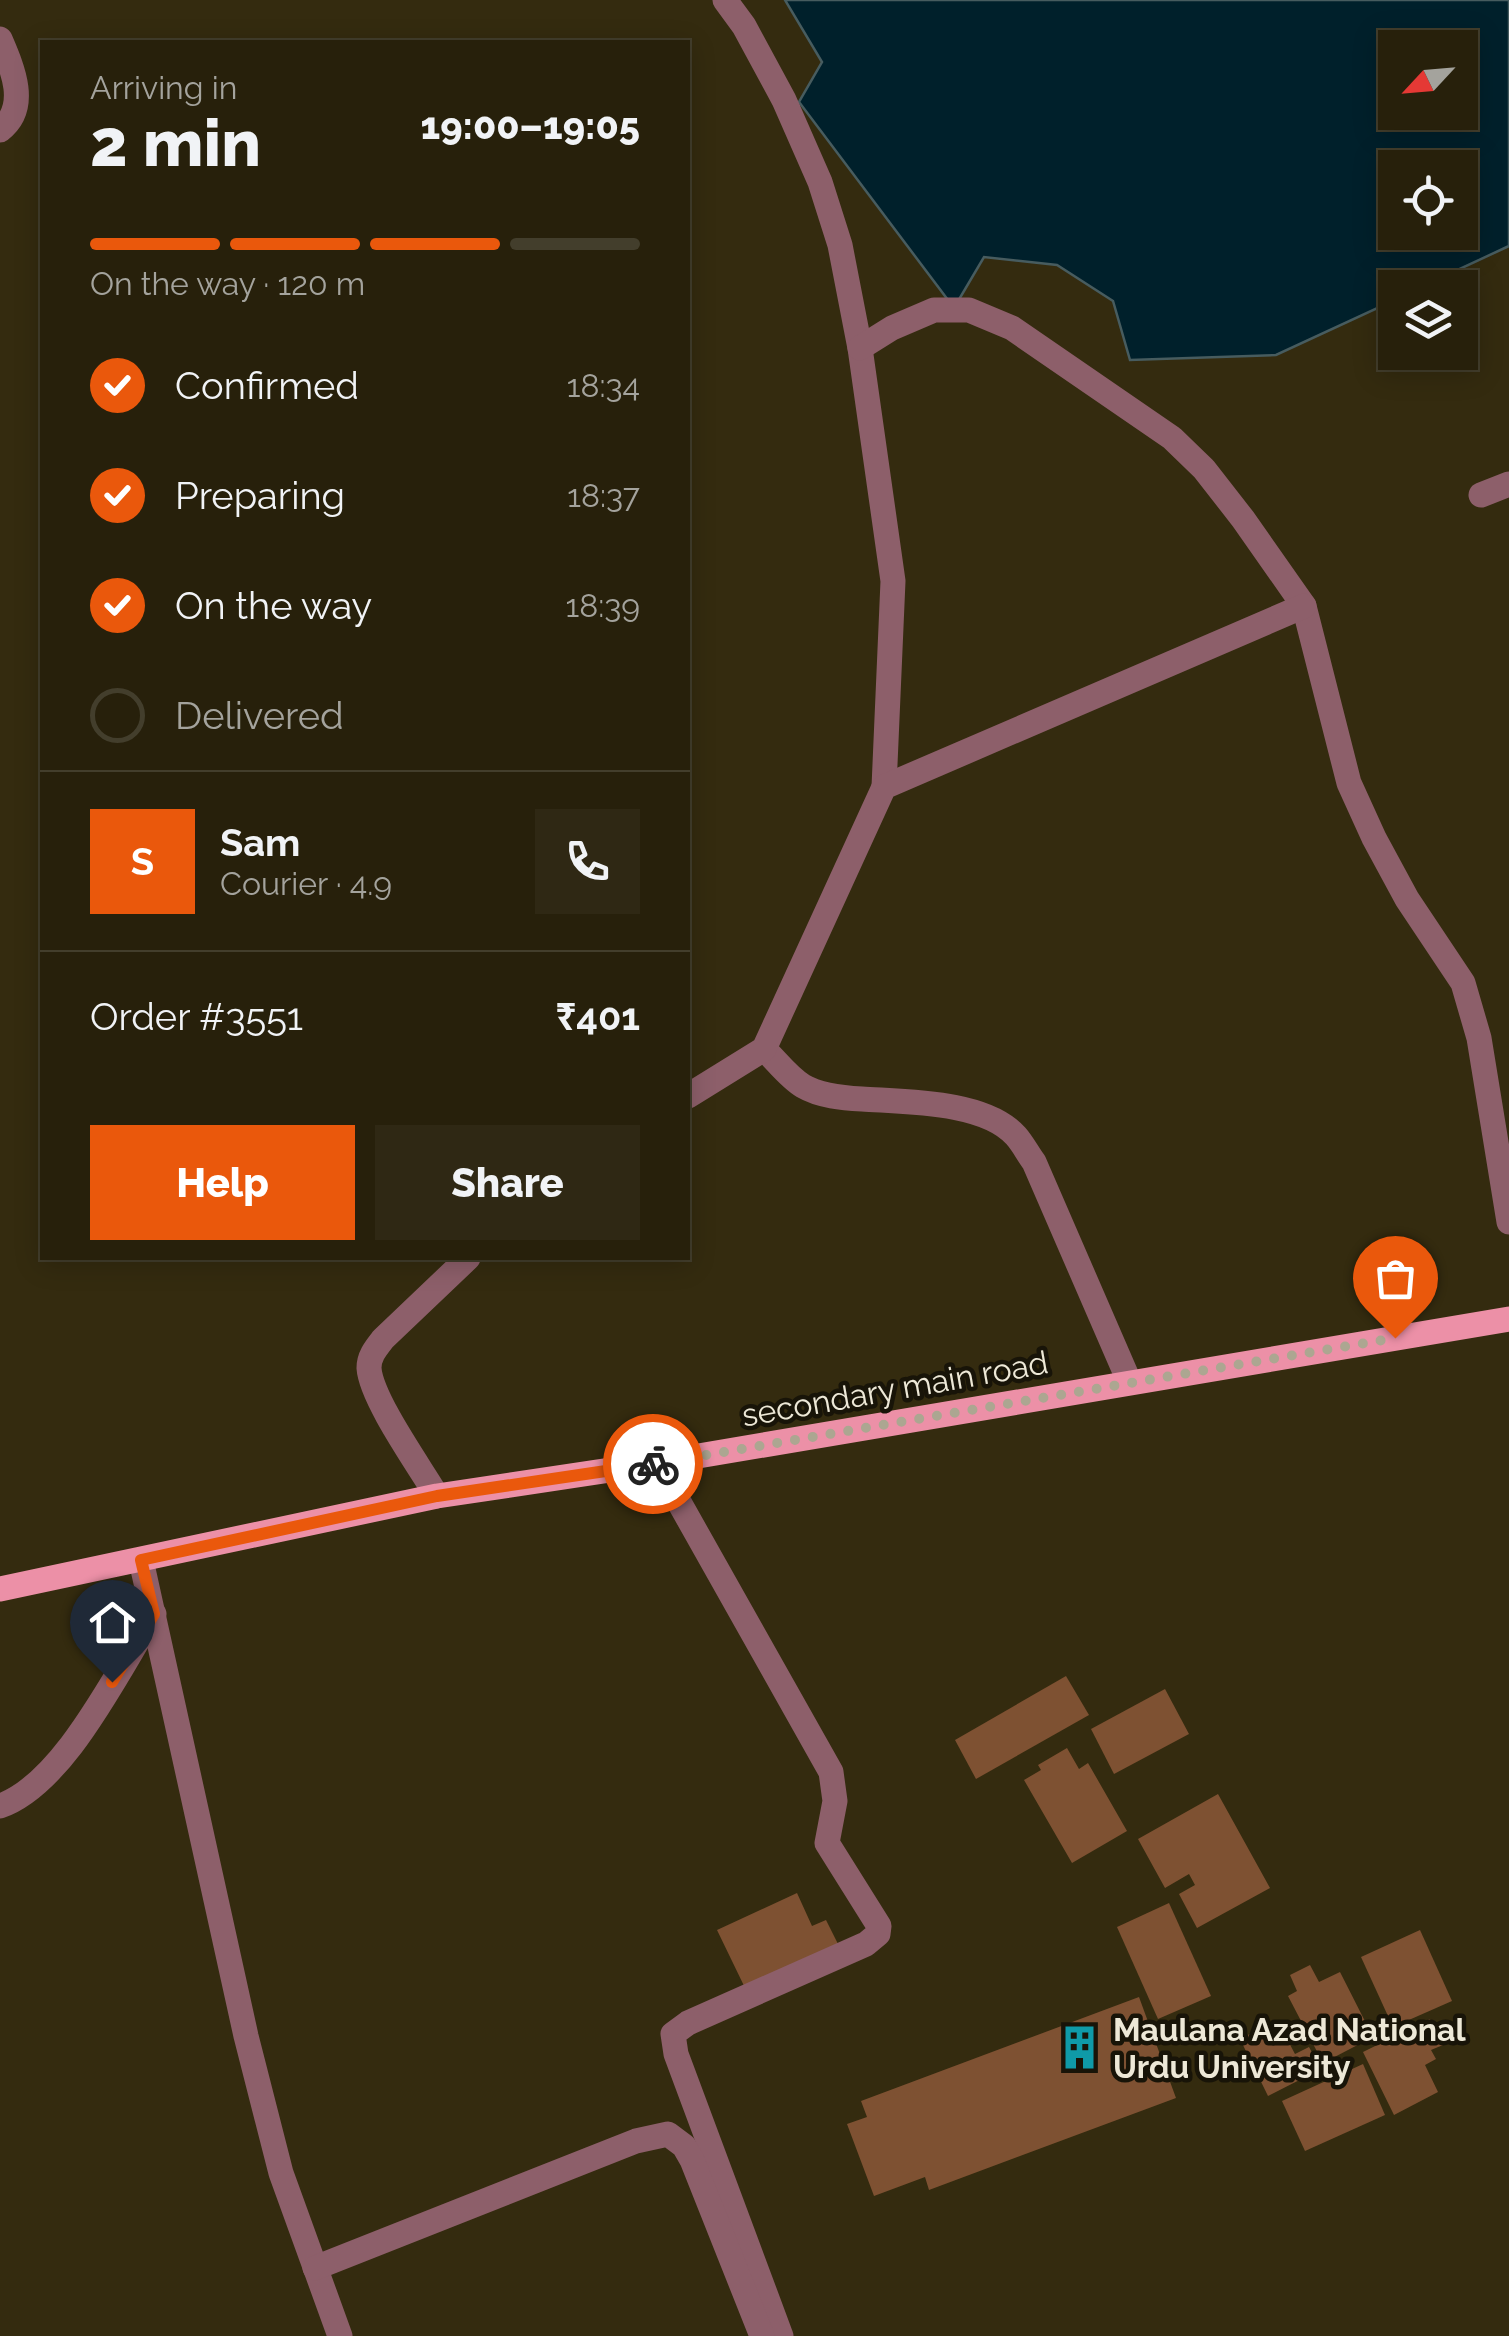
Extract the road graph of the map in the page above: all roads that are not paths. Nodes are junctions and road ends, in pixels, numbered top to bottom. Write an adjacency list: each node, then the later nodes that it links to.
1 (725, 0): 4 (street)
2 (0, 39): 3 (street)
3 (0, 130)
4 (860, 348): 7 (street); 8 (street)
5 (1509, 484): 6 (street)
6 (1481, 495)
7 (1304, 606): 8 (street); 11 (street)
8 (884, 787): 9 (street)
9 (764, 1048): 10 (street); 14 (street)
10 (690, 1095)
11 (1509, 1222)
12 (466, 1260): 16 (street)
13 (1509, 1319): 14 (main road, secondary main road)
14 (1129, 1381): 15 (main road, secondary main road)
15 (658, 1464): 16 (main road, secondary main road); 24 (street)
16 (437, 1496): 17 (main road, secondary main road)
17 (141, 1560): 18 (main road, secondary main road); 19 (street)
18 (0, 1588)
19 (154, 1614): 20 (street); 21 (street)
20 (0, 1806)
21 (314, 2268): 22 (street); 23 (street)
22 (340, 2336)
23 (762, 2336)
24 (781, 2336)

